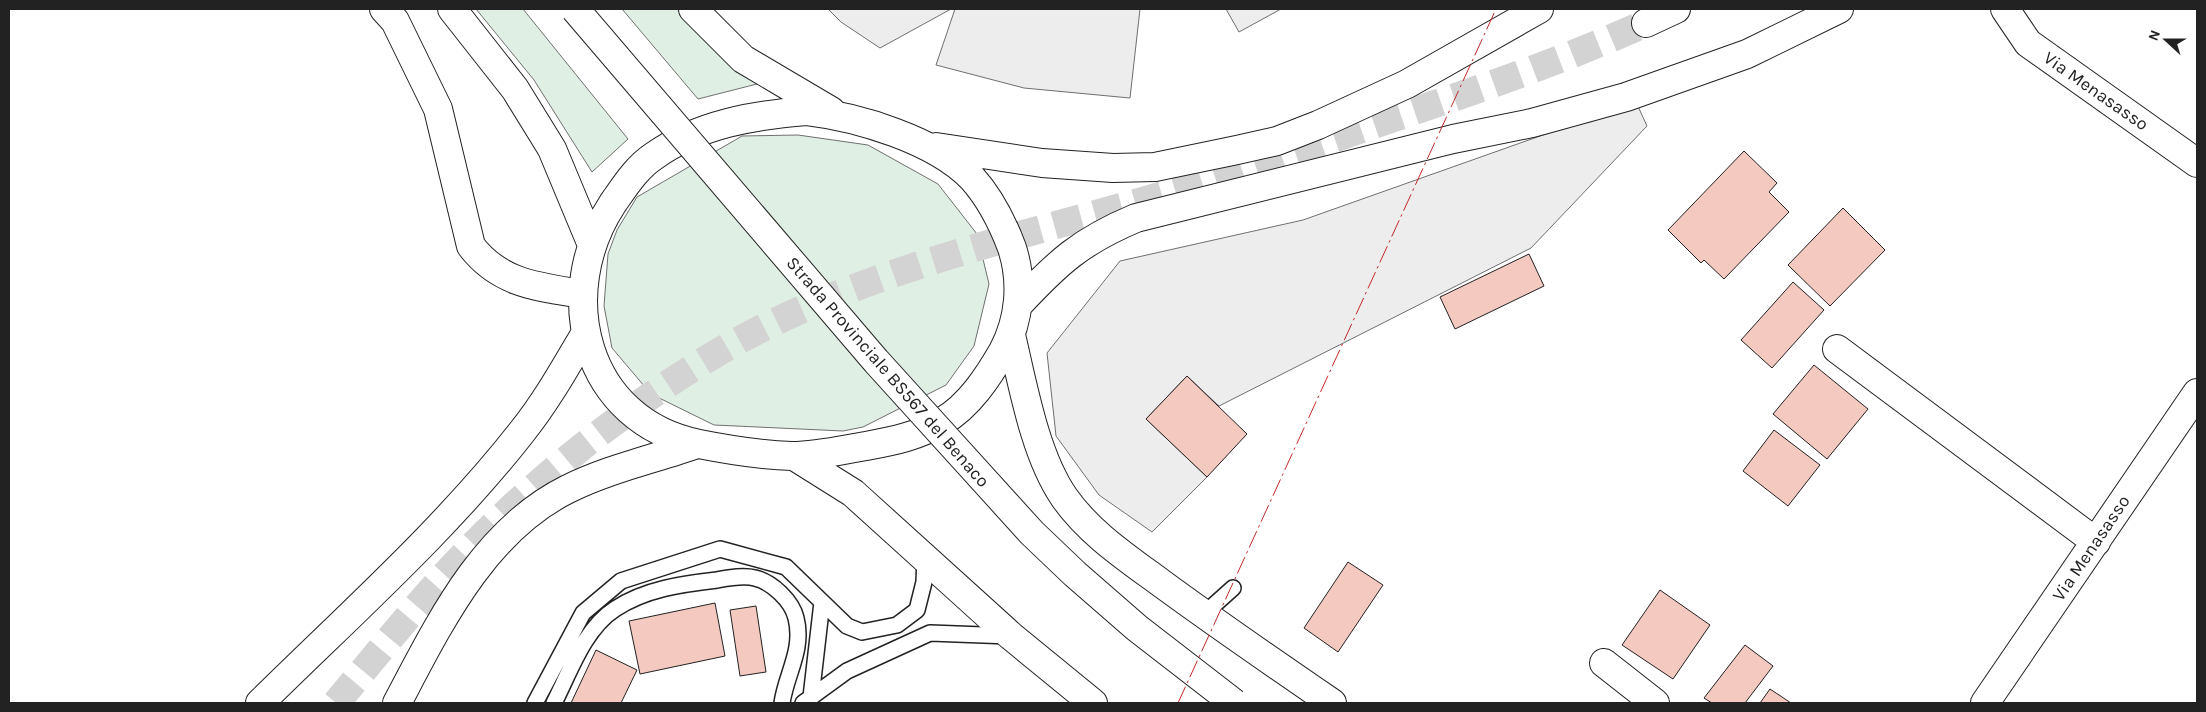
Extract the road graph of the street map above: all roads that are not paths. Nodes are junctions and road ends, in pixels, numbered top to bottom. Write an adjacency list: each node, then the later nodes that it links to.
1 (384, 9): 14 (main road)
2 (452, 9): 13 (main road)
3 (575, 9): 36 (main road, Strada Provinciale BS567 del Benaco, bridge)
4 (692, 9): 10 (main road)
5 (1539, 9): 11 (main road)
6 (1676, 9): 9 (main road)
7 (1839, 9): 15 (main road)
8 (2005, 9): 12 (main road, Via Menasasso)
9 (1646, 23)
10 (837, 114): 11 (main road); 13 (main road)
11 (925, 146): 15 (main road)
12 (2197, 163)
13 (592, 246): 14 (main road)
14 (582, 294): 16 (main road)
15 (1018, 305): 17 (main road)
16 (585, 334): 20 (main road); 30 (main road)
17 (1011, 336): 21 (main road); 26 (main road)
18 (1837, 349): 22 (main road)
19 (2197, 393): 22 (main road, Via Menasasso)
20 (697, 444): 21 (main road); 31 (main road)
21 (794, 456): 23 (main road)
22 (2096, 542): 39 (main road, Via Menasasso)
23 (925, 557): 25 (lane); 27 (main road)
24 (1233, 588): 26 (lane)
25 (822, 602): 29 (lane); 32 (lane)
26 (1204, 614): 37 (main road)
27 (1011, 636): 29 (lane); 35 (main road)
28 (1604, 663): 38 (main road)
29 (807, 700)
30 (260, 703)
31 (397, 703)
32 (535, 703)
33 (554, 703): 34 (lane)
34 (782, 703)
35 (1093, 703)
36 (1234, 703)
37 (1332, 703)
38 (1655, 703)
39 (1985, 703)

